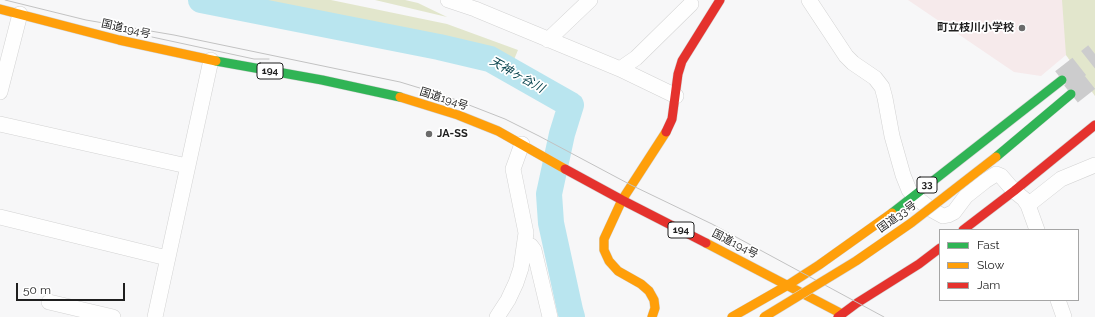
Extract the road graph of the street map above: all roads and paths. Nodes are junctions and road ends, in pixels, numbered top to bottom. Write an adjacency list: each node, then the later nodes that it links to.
1 (448, 0): 9 (street)
2 (590, 0): 9 (street)
3 (720, 0): 8 (main road)
4 (809, 0): 22 (street)
5 (692, 2): 8 (street); 11 (street)
6 (0, 9): 7 (main road, 国道194号 / 194)
7 (20, 14): 10 (main road, 国道194号 / 194); 13 (street)
8 (709, 18): 15 (main road)
9 (548, 40): 11 (street)
10 (211, 60): 18 (main road, 国道194号 / 194); 20 (street)
11 (620, 69): 15 (street)
12 (1062, 80): 22 (main road, 33)
13 (0, 92)
14 (1071, 94): 41 (main road, 国道33号 / 33, bridge)
15 (676, 96): 23 (main road)
16 (0, 124): 20 (street)
17 (1095, 125): 21 (main road)
18 (528, 147): 23 (main road, 国道194号 / 194); 28 (street)
19 (1095, 165): 24 (street)
20 (187, 166): 30 (street)
21 (1014, 191): 22 (street); 24 (street); 26 (main road)
22 (914, 196): 31 (main road, 33)
23 (622, 200): 31 (main road, 国道194号 / 194); 39 (main road)
24 (1028, 205): 27 (street)
25 (0, 217): 30 (street)
26 (964, 229)
27 (1037, 229)
28 (525, 243): 37 (street); 38 (street)
29 (939, 249): 34 (main road)
30 (167, 258): 36 (street)
31 (788, 285): 34 (main road, 国道194号 / 194); 40 (main road)
32 (1058, 301): 42 (street)
33 (49, 302): 35 (street)
34 (842, 316)
35 (113, 317)
36 (155, 317)
37 (497, 317)
38 (550, 317)
39 (652, 317)
40 (732, 317)
41 (764, 317)
42 (1064, 317)

